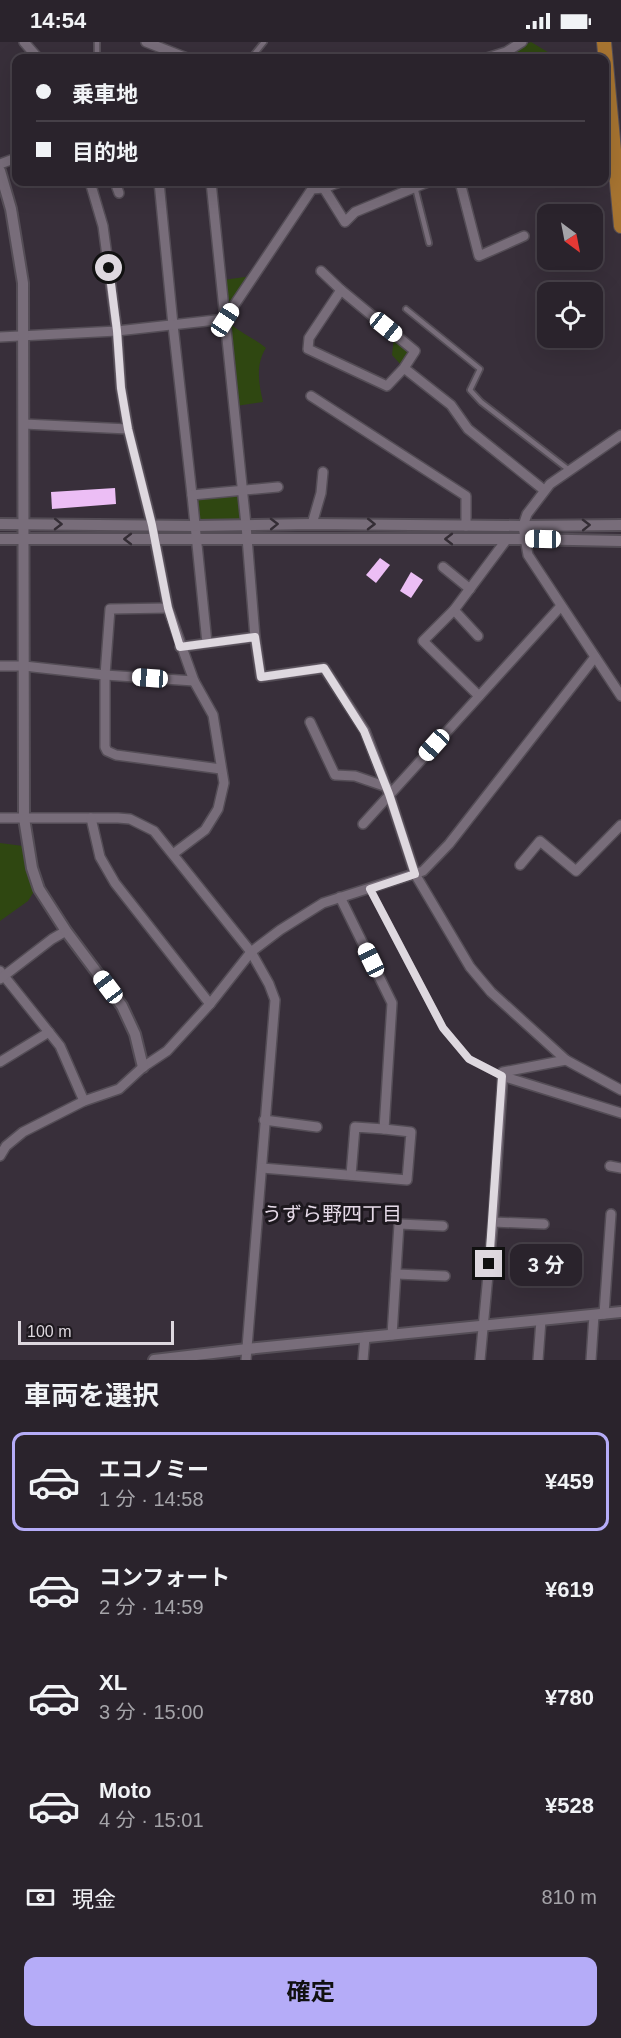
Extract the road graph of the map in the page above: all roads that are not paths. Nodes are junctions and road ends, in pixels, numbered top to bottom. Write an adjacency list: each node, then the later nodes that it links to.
1 (24, 42): 5 (street)
2 (146, 42): 6 (street)
3 (263, 42): 7 (lane)
4 (516, 44): 8 (street)
5 (34, 54)
6 (177, 54)
7 (253, 54)
8 (495, 54)
9 (609, 96): 20 (main road)
10 (0, 171): 29 (street)
11 (91, 186): 28 (street)
12 (116, 186): 19 (street)
13 (159, 186): 27 (street)
14 (212, 186): 26 (street)
15 (320, 186): 26 (street)
16 (323, 186): 18 (street)
17 (461, 186): 21 (street)
18 (415, 187): 22 (lane)
19 (119, 193)
20 (621, 226)
21 (524, 236)
22 (429, 243)
23 (321, 271): 24 (street)
24 (341, 290): 31 (street); 31 (street)
25 (406, 309): 36 (lane)
26 (225, 320): 27 (street); 39 (street)
27 (173, 325): 28 (street); 41 (street)
28 (117, 331): 29 (street); 34 (street)
29 (24, 335): 30 (street); 33 (street)
30 (0, 337)
31 (404, 368): 40 (street)
32 (311, 396): 49 (street)
33 (24, 424): 34 (street); 43 (street)
34 (128, 429): 45 (street)
35 (621, 435): 36 (street)
36 (569, 470): 40 (street)
37 (323, 472): 44 (street)
38 (278, 487): 39 (street)
39 (243, 490): 41 (street); 46 (street)
40 (544, 490): 50 (street)
41 (192, 495): 48 (street)
42 (0, 524): 43 (street)
43 (25, 524): 45 (street, one-way to 45); 53 (street)
44 (312, 524): 46 (street, one-way to 44); 49 (street, one-way to 49)
45 (152, 525): 48 (street); 56 (street)
46 (246, 525): 48 (street); 51 (street)
47 (621, 525): 50 (street, one-way to 47)
48 (195, 526): 57 (street)
49 (466, 526): 50 (street)
50 (523, 526): 55 (street)
51 (248, 538): 54 (street, one-way to 51); 57 (street); 65 (street)
52 (0, 539): 53 (street)
53 (24, 539): 56 (street, one-way to 53); 70 (street)
54 (507, 539): 55 (street); 60 (street)
55 (524, 539): 58 (street); 61 (street)
56 (154, 540): 57 (street); 62 (street)
57 (196, 540): 66 (street)
58 (621, 541)
59 (443, 567): 60 (street)
60 (470, 589): 63 (street)
61 (561, 606): 68 (street); 74 (street)
62 (168, 608): 67 (street); 71 (street)
63 (454, 610): 64 (street); 74 (street)
64 (478, 636)
65 (255, 637): 66 (street); 78 (street)
66 (207, 643): 67 (street)
67 (180, 647): 72 (street)
68 (595, 657): 73 (street); 86 (street)
69 (0, 666): 70 (street)
70 (24, 666): 71 (street); 80 (street)
71 (105, 675): 72 (street); 77 (street)
72 (194, 681): 77 (street)
73 (617, 682): 75 (street)
74 (479, 696): 78 (street)
75 (621, 696)
76 (310, 722): 78 (street)
77 (221, 769): 84 (street)
78 (388, 791): 82 (street); 86 (street)
79 (0, 818): 80 (street)
80 (24, 818): 81 (street); 89 (street)
81 (92, 818): 84 (street); 92 (street)
82 (363, 824)
83 (621, 825): 85 (street)
84 (173, 854): 90 (street)
85 (520, 865)
86 (415, 874): 87 (street); 94 (street)
87 (370, 889): 88 (street); 97 (lane)
88 (340, 897): 90 (street); 103 (street)
89 (66, 931): 91 (street); 96 (street)
90 (251, 952): 92 (street); 101 (street)
91 (1, 976): 93 (street)
92 (210, 1004): 96 (street)
93 (49, 1032): 95 (street); 99 (street)
94 (566, 1060): 97 (street); 98 (street)
95 (0, 1062)
96 (143, 1067): 99 (street)
97 (502, 1076): 100 (street); 110 (street)
98 (621, 1090)
99 (84, 1101): 104 (street)
100 (621, 1113)
101 (264, 1120): 102 (street); 106 (street)
102 (317, 1127)
103 (384, 1129): 108 (street); 108 (street)
104 (0, 1156)
105 (610, 1166): 107 (street)
106 (262, 1168): 108 (street); 121 (street)
107 (621, 1168)
108 (351, 1175)
109 (611, 1214): 116 (street)
110 (493, 1222): 111 (street); 118 (street)
111 (544, 1224)
112 (443, 1226): 113 (street)
113 (396, 1275): 114 (street); 119 (street)
114 (445, 1276)
115 (621, 1312): 116 (street)
116 (599, 1314): 117 (street); 127 (street)
117 (541, 1320): 118 (street); 126 (street)
118 (483, 1326): 119 (street); 125 (street)
119 (392, 1335): 120 (street)
120 (365, 1337): 121 (street); 124 (street)
121 (247, 1354): 122 (street)
122 (177, 1359): 123 (street)
123 (154, 1360)
124 (363, 1360)
125 (480, 1360)
126 (538, 1360)
127 (591, 1360)

